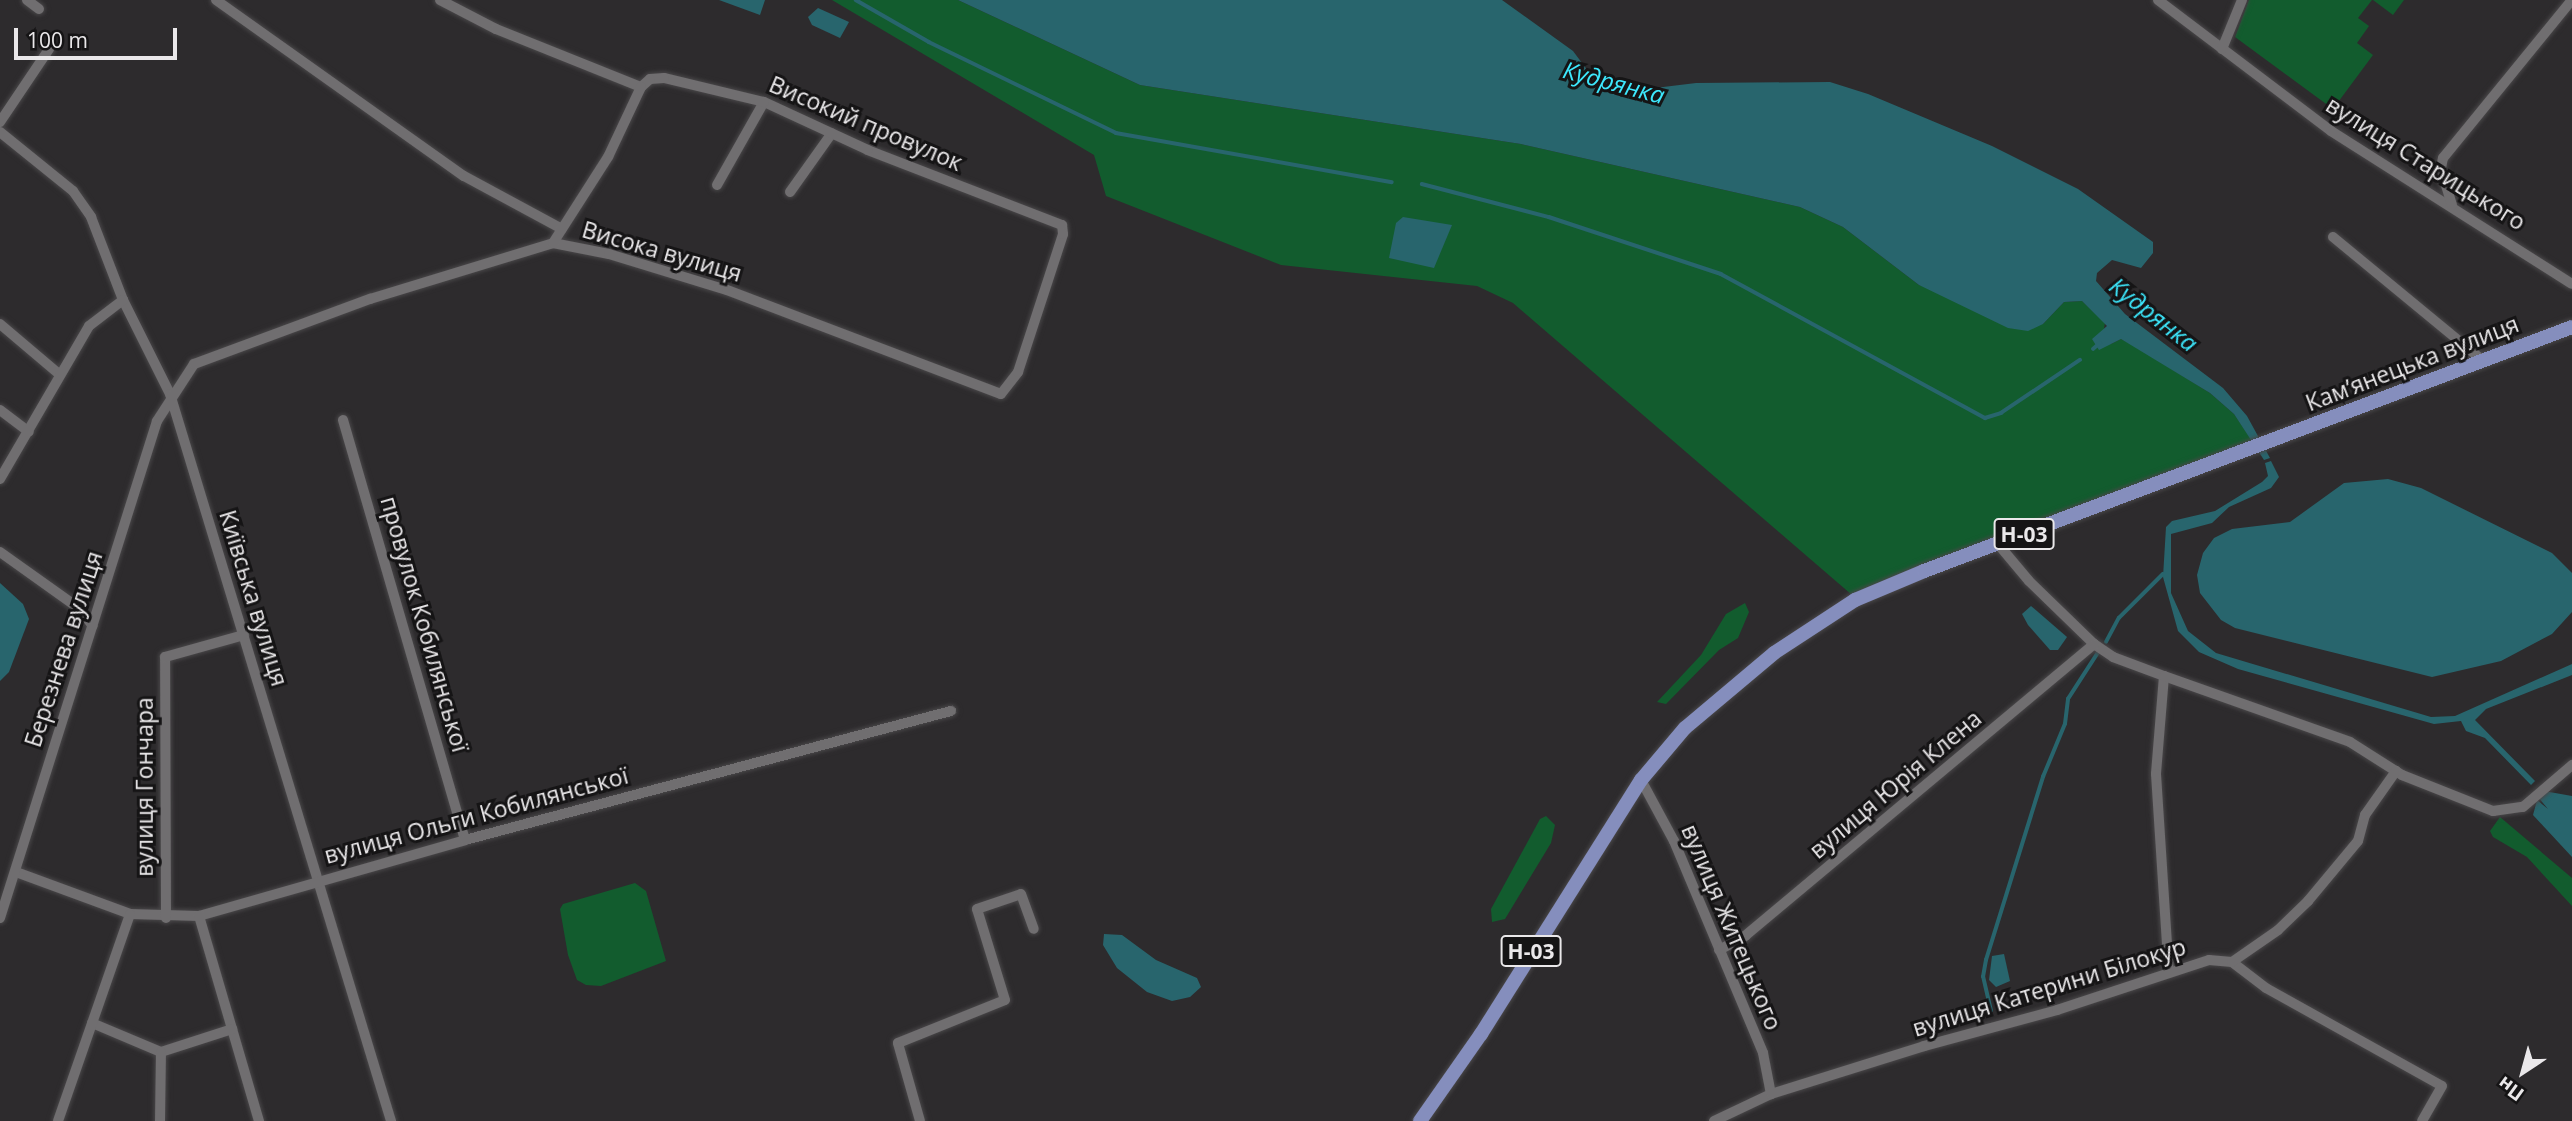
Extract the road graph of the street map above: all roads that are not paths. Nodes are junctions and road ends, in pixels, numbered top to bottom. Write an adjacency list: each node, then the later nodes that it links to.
1 (27, 0): 7 (street)
2 (216, 0): 18 (street)
3 (440, 0): 10 (street)
4 (2158, 0): 9 (street, вулиця Старицького)
5 (2242, 0): 9 (street)
6 (2571, 0): 17 (street)
7 (38, 9)
8 (49, 49): 12 (street)
9 (2222, 49): 17 (street, вулиця Старицького)
10 (641, 87): 11 (street, Високий провулок); 18 (street)
11 (764, 102): 14 (street, Високий провулок); 15 (street)
12 (0, 122)
13 (0, 132): 22 (street, Київська вулиця)
14 (832, 133): 16 (street); 27 (street, Високий провулок)
15 (716, 185)
16 (790, 192)
17 (2452, 205): 21 (street, вулиця Старицького)
18 (562, 229): 20 (street)
19 (2333, 237): 25 (street)
20 (553, 243): 27 (street, Висока вулиця); 28 (street, Висока вулиця)
21 (2572, 284)
22 (123, 300): 26 (street); 28 (street, Київська вулиця)
23 (0, 324): 26 (street)
24 (2572, 327): 25 (main road, Камʼянецька вулиця / Н-03)
25 (2482, 360): 33 (main road, Камʼянецька вулиця / Н-03)
26 (59, 374): 31 (street)
27 (993, 390)
28 (170, 394): 35 (street, Березнева вулиця); 36 (street, Київська вулиця)
29 (0, 410): 31 (street)
30 (343, 420): 43 (street, провулок Кобилянської)
31 (29, 432): 32 (street)
32 (0, 479)
33 (1998, 544): 37 (street); 42 (main road, Н-03)
34 (0, 552): 35 (street)
35 (93, 626): 44 (street, Березнева вулиця)
36 (244, 635): 45 (street, Київська вулиця); 49 (street, вулиця Гончара)
37 (2094, 644): 38 (street); 51 (street, вулиця Юрія Клена)
38 (2164, 677): 41 (street); 53 (street)
39 (951, 711): 43 (street, вулиця Ольги Кобилянської)
40 (2572, 765): 41 (street)
41 (2396, 771): 52 (street)
42 (1641, 780): 51 (street, вулиця Житецького); 63 (main road, Н-03)
43 (465, 839): 45 (street, вулиця Ольги Кобилянської)
44 (16, 872): 46 (street, вулиця Ольги Кобилянської); 48 (street, Березнева вулиця)
45 (318, 880): 47 (street, вулиця Ольги Кобилянської); 61 (street, Київська вулиця)
46 (130, 914): 49 (street, вулиця Ольги Кобилянської); 54 (street)
47 (199, 916): 49 (street, вулиця Ольги Кобилянської); 55 (street)
48 (0, 918)
49 (166, 918)
50 (1034, 929): 62 (street)
51 (1718, 950): 57 (street, вулиця Житецького)
52 (2232, 962): 53 (street, вулиця Катерини Білокур); 65 (street)
53 (2169, 973): 57 (street, вулиця Катерини Білокур)
54 (92, 1023): 56 (street); 58 (street)
55 (232, 1029): 56 (street); 60 (street)
56 (161, 1052): 59 (street)
57 (1771, 1094): 64 (street, вулиця Катерини Білокур)
58 (58, 1121)
59 (160, 1121)
60 (260, 1121)
61 (391, 1121)
62 (920, 1121)
63 (1420, 1121)
64 (1714, 1121)
65 (2422, 1121)

